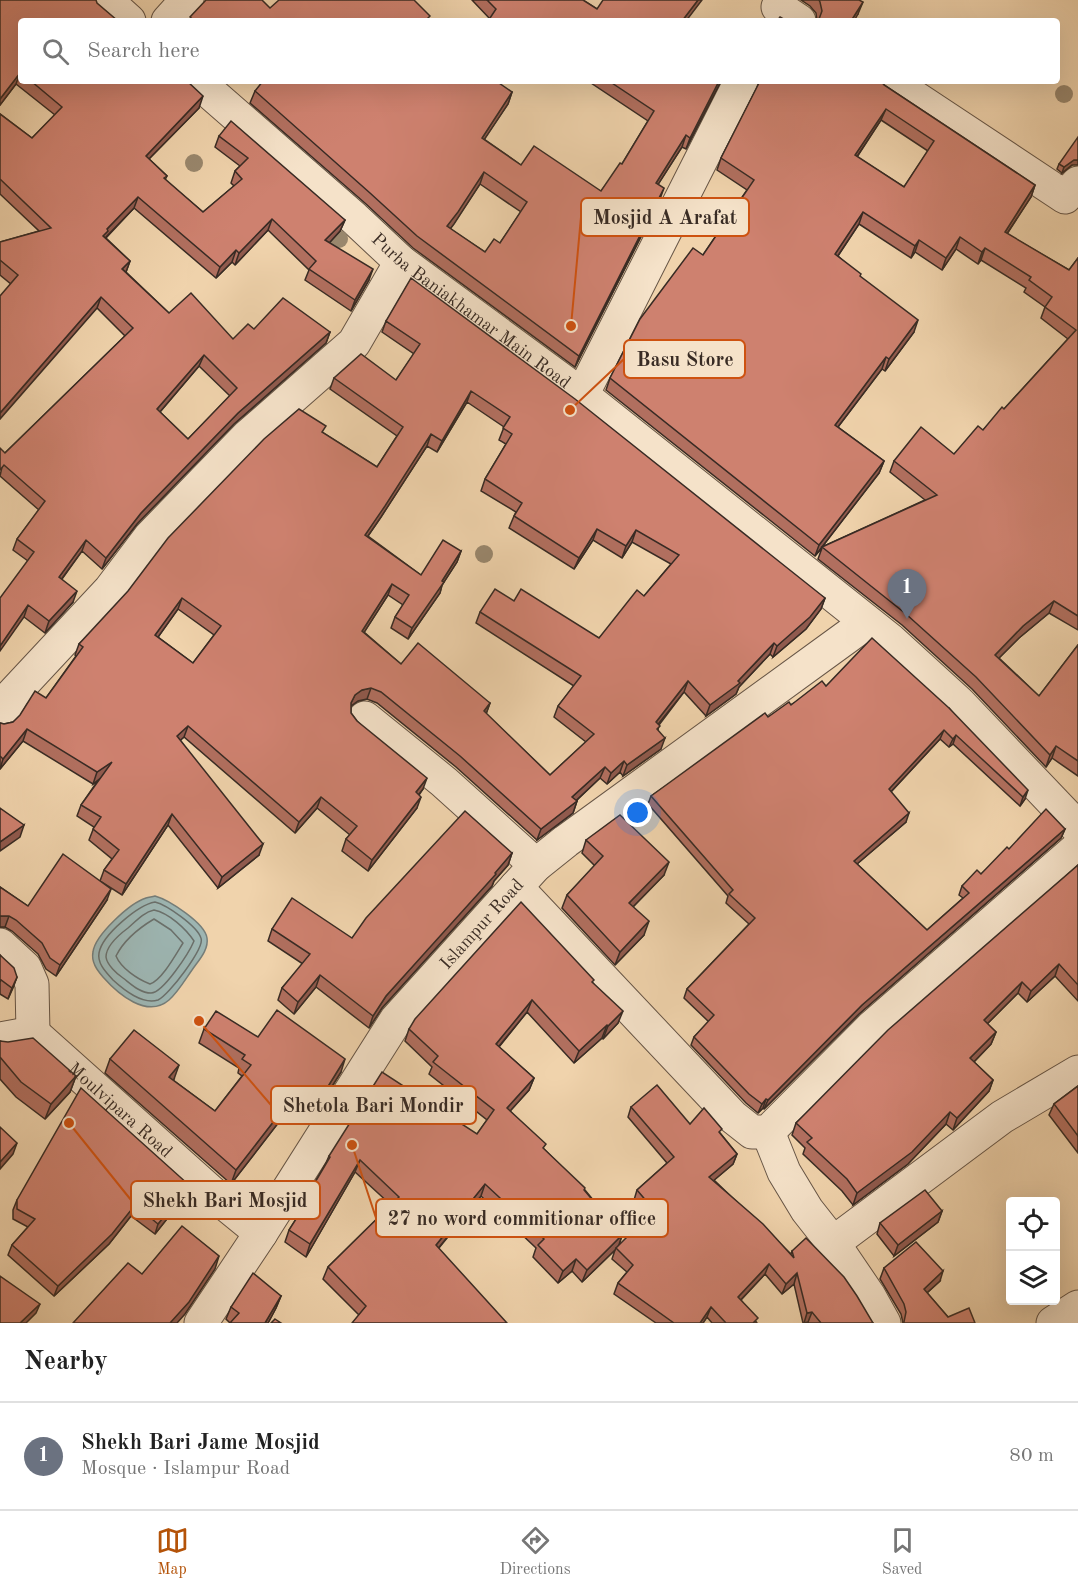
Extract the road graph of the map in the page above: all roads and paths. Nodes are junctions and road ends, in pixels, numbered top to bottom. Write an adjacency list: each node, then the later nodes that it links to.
1 (106, 0): 3 (street)
2 (187, 0): 4 (street)
3 (126, 18)
4 (171, 18)
5 (200, 84): 9 (street, Purba Baniakhamar Main Road)
6 (739, 84): 10 (street)
7 (895, 84): 8 (street)
8 (1078, 183)
9 (401, 262): 10 (street, Purba Baniakhamar Main Road); 12 (street)
10 (582, 395): 11 (street, Purba Baniakhamar Main Road)
11 (866, 623): 14 (street, Purba Baniakhamar Main Road); 16 (street, Islampur Road)
12 (0, 717)
13 (365, 718): 16 (street)
14 (1078, 828)
15 (1078, 848): 21 (street)
16 (526, 876): 21 (street); 22 (street, Islampur Road)
17 (0, 945): 18 (street)
18 (33, 1033): 19 (street); 22 (street, Moulvipara Road)
19 (0, 1039)
20 (1078, 1072): 23 (street)
21 (768, 1132): 23 (street)
22 (261, 1233): 25 (street, Islampur Road)
23 (833, 1243): 26 (street)
24 (1078, 1307): 27 (street)
25 (201, 1323)
26 (884, 1323)
27 (1053, 1323)

